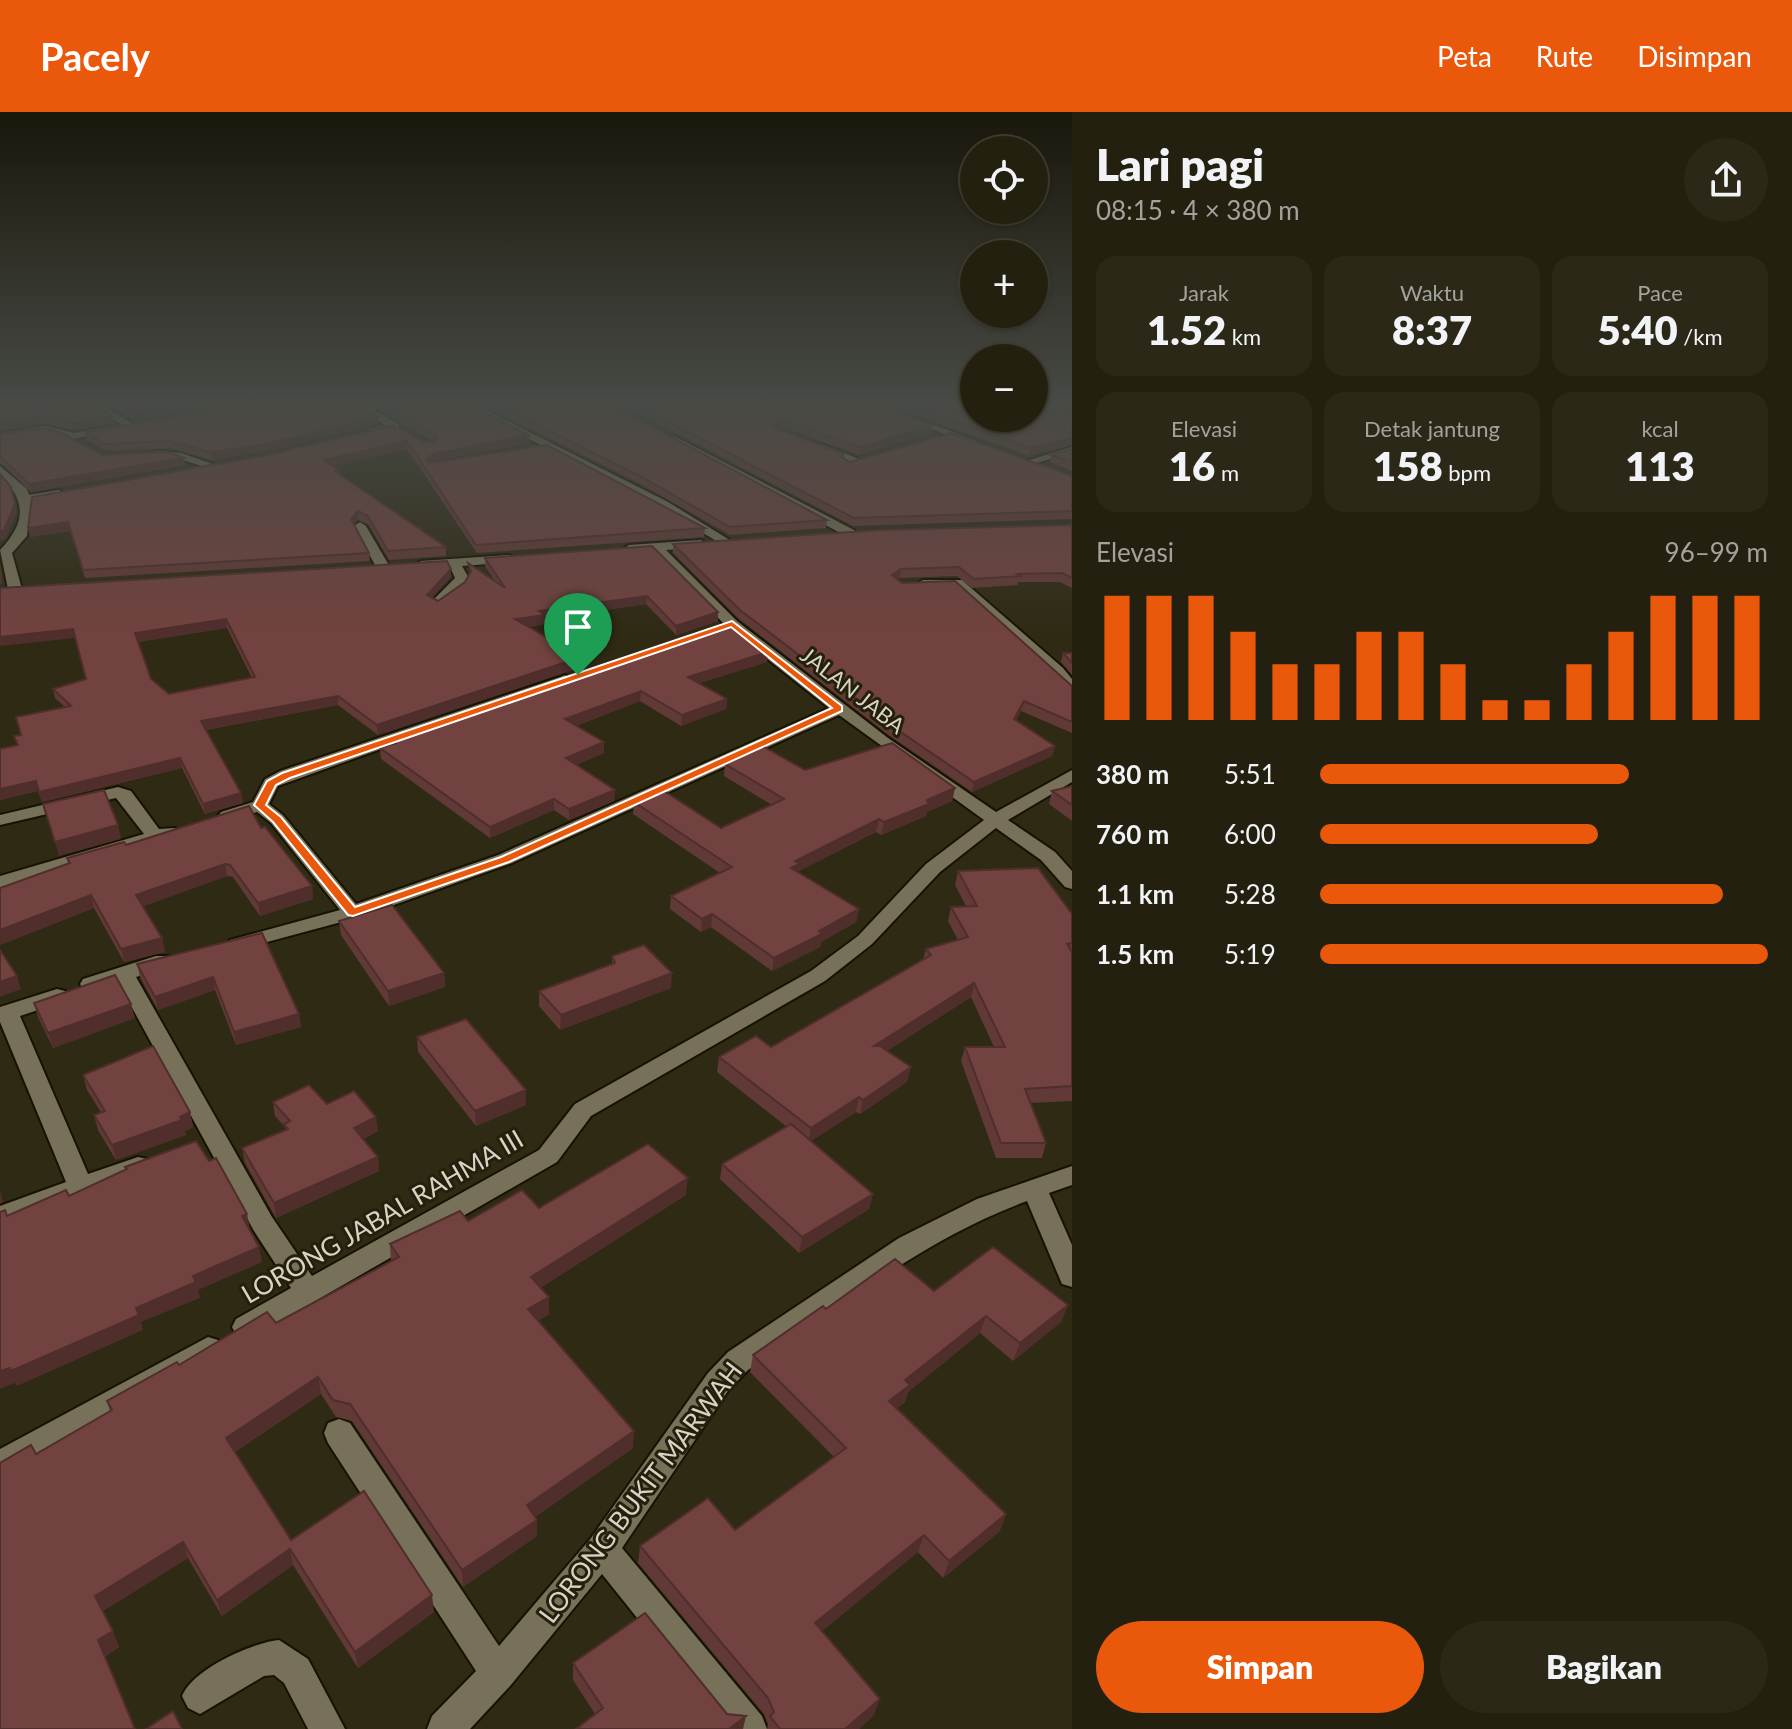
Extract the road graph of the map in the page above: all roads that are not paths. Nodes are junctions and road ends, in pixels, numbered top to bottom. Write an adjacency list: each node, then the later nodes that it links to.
1 (12, 480): 5 (street)
2 (620, 480): 11 (street)
3 (752, 480): 8 (street)
4 (69, 491): 5 (street)
5 (25, 499): 19 (street)
6 (360, 526): 16 (street)
7 (865, 532): 8 (street)
8 (850, 533): 9 (street)
9 (819, 535)
10 (743, 541): 11 (street)
11 (727, 542): 12 (street)
12 (656, 547): 13 (street); 23 (street, JALAN JABA)
13 (609, 551)
14 (516, 558): 15 (street)
15 (454, 563): 16 (street); 20 (street)
16 (397, 566): 17 (street)
17 (367, 568)
18 (913, 584): 22 (street)
19 (0, 590)
20 (437, 603)
21 (588, 672): 25 (street)
22 (1072, 689)
23 (839, 709): 26 (street, JALAN JABA); 33 (street)
24 (1072, 775): 26 (street, LORONG JABAL RAHMA III)
25 (260, 805): 28 (street); 33 (street)
26 (997, 819): 32 (street, JALAN JABA); 46 (street, LORONG JABAL RAHMA III)
27 (0, 820): 30 (street)
28 (211, 821)
29 (183, 829): 30 (street)
30 (155, 836): 31 (street)
31 (0, 882)
32 (1072, 883)
33 (353, 913): 34 (street)
34 (223, 947)
35 (185, 956): 36 (street)
36 (123, 972): 37 (street); 38 (street)
37 (4, 1014): 43 (street)
38 (216, 1137): 39 (street); 46 (street)
39 (189, 1147)
40 (162, 1157): 43 (street)
41 (1072, 1175): 42 (street, LORONG BUKIT MARWAH)
42 (1034, 1187): 45 (street); 49 (street, LORONG BUKIT MARWAH)
43 (81, 1188): 44 (street)
44 (0, 1216)
45 (1072, 1276)
46 (308, 1292): 48 (street, LORONG JABAL RAHMA III)
47 (339, 1433): 50 (street)
48 (0, 1465)
49 (602, 1549): 50 (street, LORONG BUKIT MARWAH); 54 (street)
50 (498, 1674): 53 (street, LORONG BUKIT MARWAH)
51 (200, 1696): 52 (street)
52 (327, 1729)
53 (445, 1729)
54 (749, 1729)

